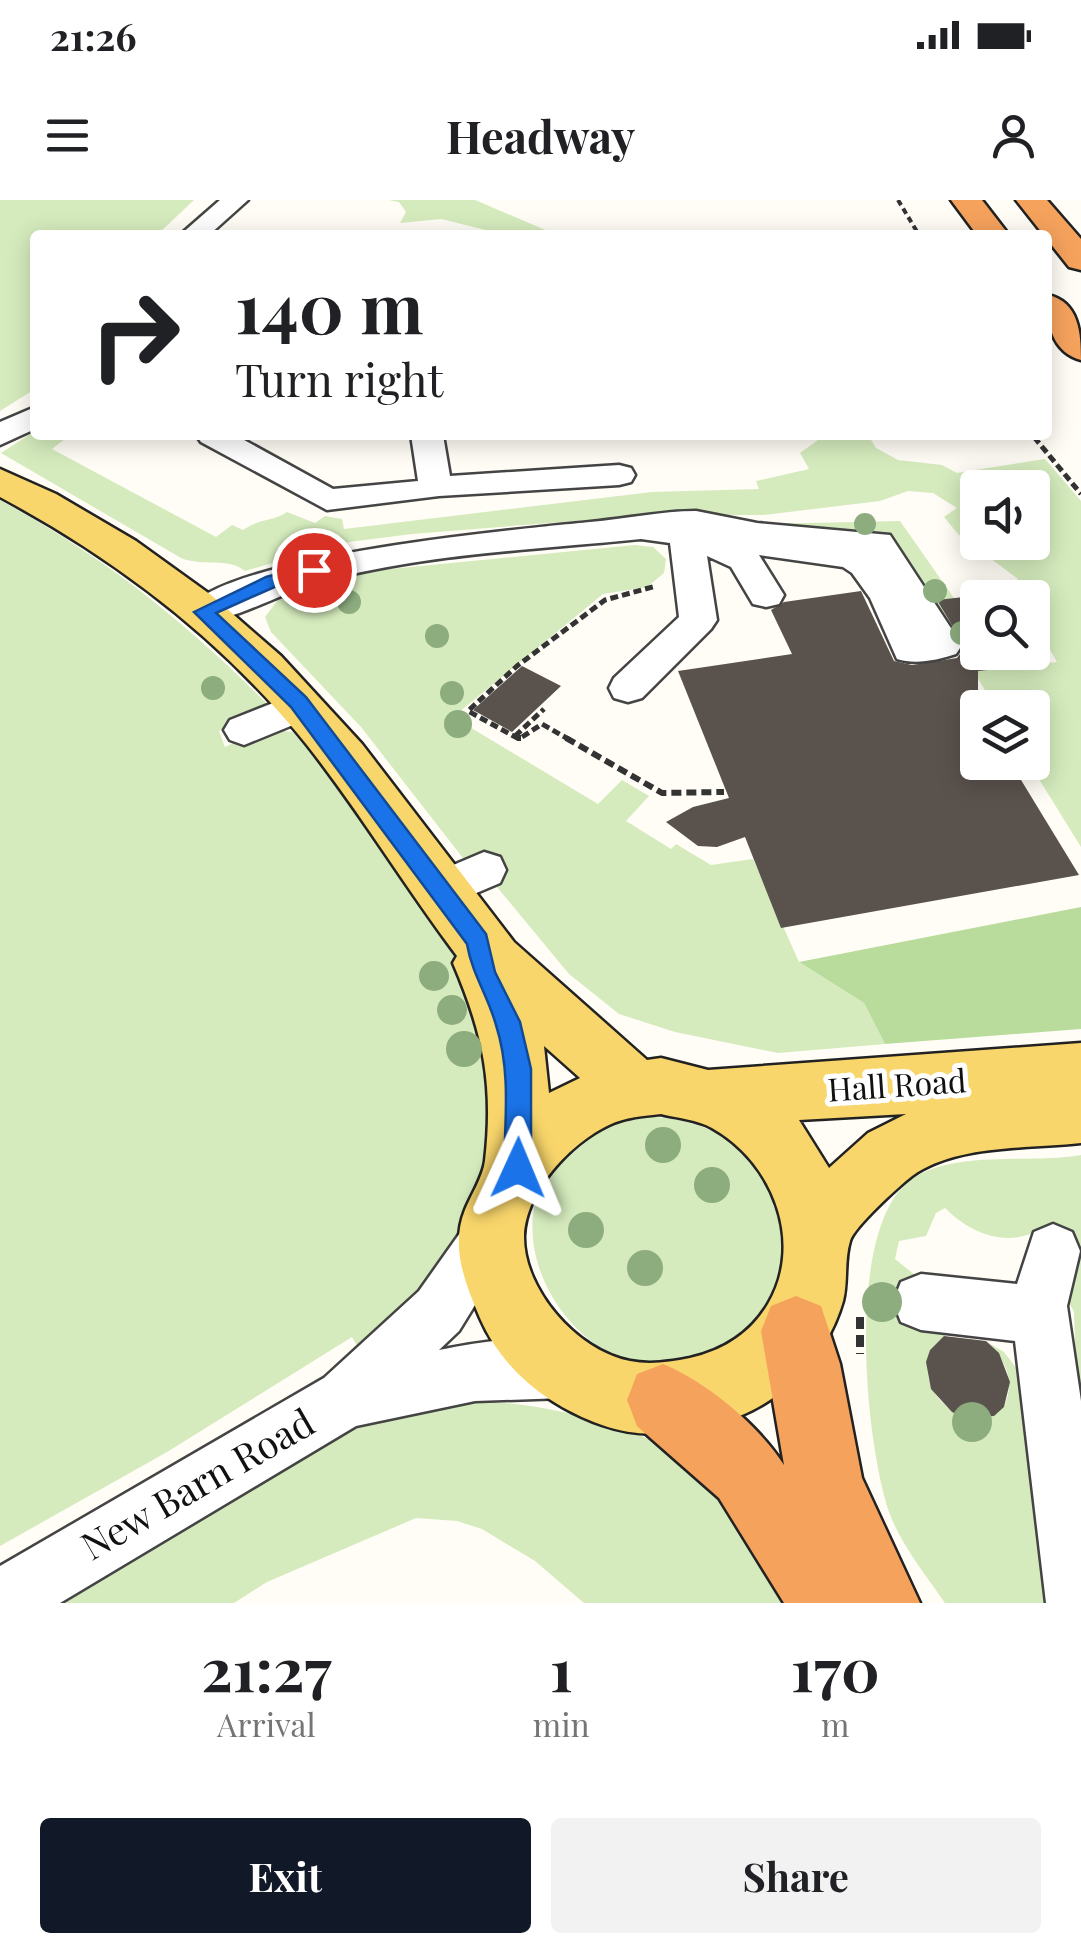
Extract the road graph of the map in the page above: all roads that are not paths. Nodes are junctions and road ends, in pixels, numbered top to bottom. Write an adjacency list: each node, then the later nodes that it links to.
1 (234, 200): 4 (street)
2 (966, 200): 5 (highway)
3 (1031, 200): 6 (highway)
4 (199, 230)
5 (989, 230)
6 (1081, 260)
7 (1052, 310): 8 (highway)
8 (1081, 349)
9 (30, 419): 10 (street)
10 (0, 435)
11 (221, 440): 15 (street)
12 (428, 440): 15 (street)
13 (619, 475): 15 (street)
14 (0, 480): 19 (main road)
15 (435, 486)
16 (641, 528): 17 (street); 17 (street); 19 (street)
17 (686, 534): 18 (street); 20 (street)
18 (766, 594)
19 (203, 612): 21 (main road)
20 (628, 688)
21 (301, 706): 22 (street); 23 (main road)
22 (244, 730)
23 (478, 941): 25 (main road); 28 (main road)
24 (1081, 1071): 26 (main road, Hall Road)
25 (636, 1088): 26 (main road); 28 (main road)
26 (712, 1096): 29 (main road)
27 (1081, 1114): 29 (main road, Hall Road)
28 (518, 1168): 30 (main road)
29 (818, 1224): 34 (main road)
30 (491, 1235): 35 (main road); 36 (street, New Barn Road)
31 (1053, 1250): 33 (street)
32 (921, 1302): 33 (street)
33 (1040, 1315): 41 (street)
34 (828, 1318): 37 (main road); 40 (highway)
35 (564, 1369): 36 (street, New Barn Road); 37 (main road)
36 (345, 1399): 38 (street, New Barn Road)
37 (663, 1400): 39 (highway)
38 (0, 1602)
39 (829, 1603)
40 (880, 1603)
41 (1078, 1603)

